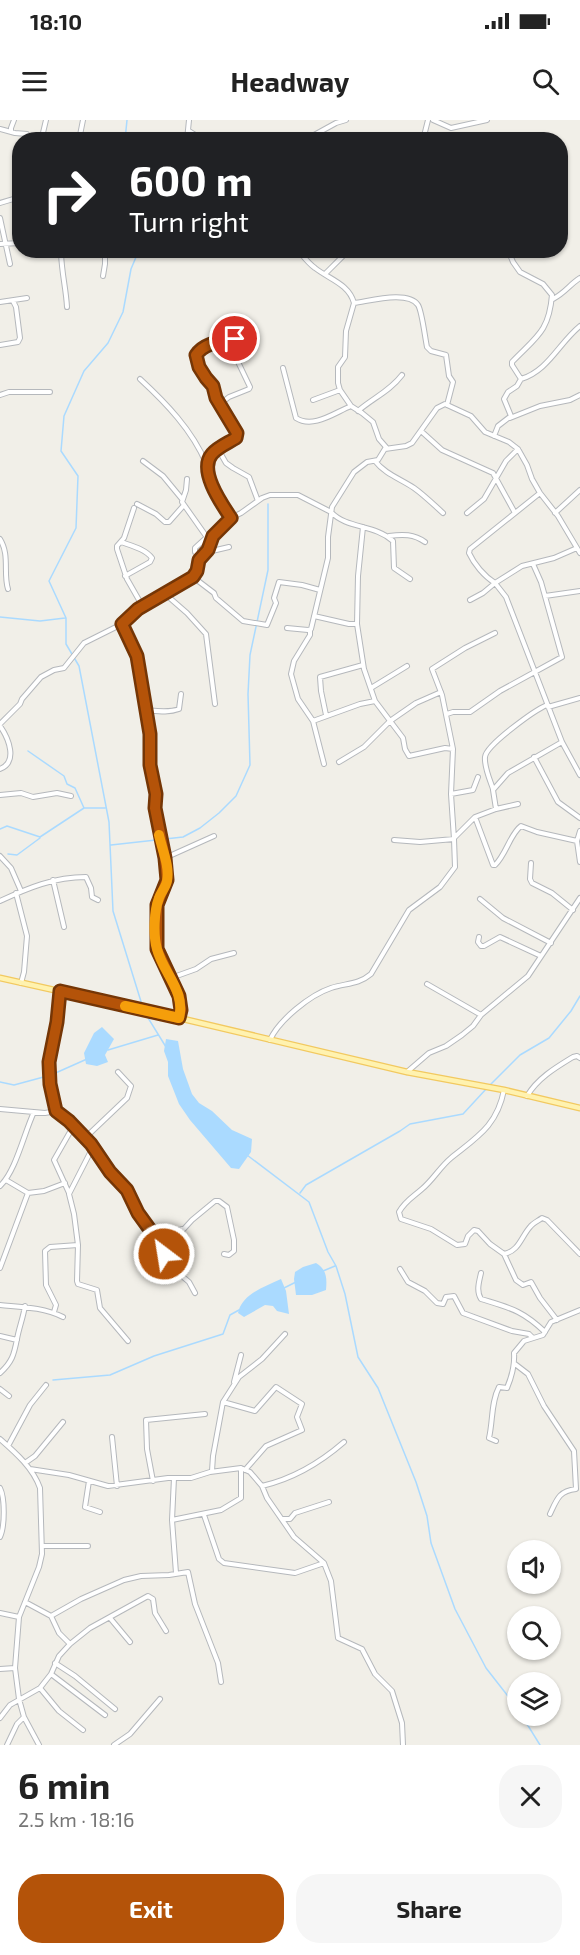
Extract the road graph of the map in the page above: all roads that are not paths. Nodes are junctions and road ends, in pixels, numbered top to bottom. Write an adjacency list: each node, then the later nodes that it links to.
1 (14, 120): 8 (street)
2 (189, 120): 7 (street)
3 (346, 120): 9 (street)
4 (433, 120): 5 (street)
5 (487, 120)
6 (0, 129): 8 (street)
7 (189, 131)
8 (12, 132)
9 (320, 132)
10 (0, 218): 11 (street)
11 (3, 244): 17 (street)
12 (62, 258): 26 (street)
13 (105, 258): 19 (street)
14 (305, 258): 18 (street)
15 (341, 258): 18 (street)
16 (511, 258): 22 (street)
17 (10, 264)
18 (325, 274): 25 (street)
19 (103, 276)
20 (580, 278): 22 (street)
21 (27, 298): 23 (street)
22 (552, 299): 34 (street)
23 (13, 301): 24 (street); 29 (street)
24 (0, 302)
25 (354, 303): 35 (street); 41 (street)
26 (67, 307)
27 (580, 326): 34 (street)
28 (235, 339): 40 (street)
29 (0, 345)
30 (239, 364): 40 (street)
31 (283, 369): 42 (street)
32 (402, 375): 43 (street)
33 (140, 379): 52 (street)
34 (520, 380): 44 (street)
35 (340, 390): 39 (street); 42 (street)
36 (50, 392): 37 (street)
37 (0, 394)
38 (580, 395): 44 (street)
39 (313, 400)
40 (220, 404): 47 (street)
41 (447, 405): 45 (street); 46 (street)
42 (351, 406): 43 (street)
43 (358, 411): 48 (street)
44 (509, 418): 46 (street)
45 (421, 431): 48 (street); 53 (street)
46 (494, 436): 49 (street)
47 (218, 449): 52 (street); 58 (street)
48 (385, 449): 51 (street)
49 (518, 449): 53 (street); 56 (street)
50 (143, 461): 57 (street)
51 (375, 461): 60 (street); 61 (street)
52 (206, 463): 65 (street)
53 (497, 478): 62 (street); 63 (street)
54 (187, 479): 57 (street)
55 (580, 490): 64 (street)
56 (540, 494): 63 (street); 64 (street)
57 (182, 499): 59 (street)
58 (258, 501): 60 (street); 65 (street)
59 (184, 505): 67 (street); 70 (street)
60 (331, 512): 66 (street); 83 (street)
61 (443, 513)
62 (467, 513)
63 (515, 513): 81 (street)
64 (555, 513): 73 (street)
65 (231, 518): 67 (street)
66 (363, 526): 68 (street); 91 (street)
67 (209, 537): 74 (street); 75 (street)
68 (388, 537): 71 (street); 80 (street)
69 (0, 539): 82 (street)
70 (121, 542): 78 (street); 78 (street)
71 (425, 542)
72 (229, 547): 74 (street)
73 (577, 548): 76 (street); 77 (street)
74 (208, 550): 79 (street)
75 (195, 552)
76 (580, 553)
77 (533, 564): 81 (street); 86 (street)
78 (125, 576): 88 (street)
79 (193, 577): 83 (street); 85 (street)
80 (410, 579)
81 (495, 583): 87 (street); 97 (street)
82 (8, 589)
83 (320, 590): 89 (street)
84 (580, 591): 86 (street)
85 (164, 593): 88 (street); 103 (street)
86 (545, 596): 97 (street)
87 (470, 600)
88 (143, 607): 90 (street)
89 (314, 616): 91 (street); 93 (street)
90 (122, 624): 105 (street); 110 (street)
91 (357, 624): 95 (street)
92 (287, 628): 93 (street)
93 (309, 630): 108 (street)
94 (495, 633): 99 (street)
95 (363, 665): 98 (street); 107 (street)
96 (407, 666): 98 (street)
97 (535, 671): 104 (street); 106 (street)
98 (371, 688): 102 (street)
99 (441, 692): 106 (street); 109 (street)
100 (181, 694): 105 (street)
101 (580, 698): 104 (street)
102 (375, 701): 107 (street); 109 (street)
103 (215, 704)
104 (547, 706): 111 (street); 119 (street)
105 (146, 710): 133 (street)
106 (447, 714): 112 (street)
107 (326, 715): 108 (street)
108 (313, 721): 115 (street)
109 (390, 722): 112 (street); 114 (street)
110 (0, 725): 116 (street)
111 (562, 742): 113 (street); 117 (street)
112 (453, 749): 120 (street)
113 (534, 757): 119 (street); 126 (street)
114 (339, 762)
115 (324, 764)
116 (0, 769)
117 (580, 775)
118 (478, 777): 120 (street)
119 (493, 790): 124 (street)
120 (451, 794): 129 (street)
121 (0, 795): 122 (street)
122 (71, 796)
123 (518, 804): 124 (street)
124 (496, 809): 125 (street)
125 (475, 817): 129 (street); 131 (street)
126 (580, 818)
127 (580, 831): 131 (street)
128 (214, 836): 133 (street)
129 (454, 839): 130 (street); 156 (street)
130 (394, 840)
131 (577, 841): 134 (street)
132 (0, 856): 137 (street)
133 (165, 858): 150 (street)
134 (580, 862)
135 (531, 863): 143 (street)
136 (53, 880): 137 (street); 141 (street); 144 (street)
137 (21, 891): 138 (street)
138 (16, 893): 142 (street); 151 (street)
139 (580, 898): 143 (street)
140 (480, 899): 146 (street)
141 (98, 900)
142 (0, 901)
143 (573, 910): 146 (street)
144 (64, 927)
145 (479, 937): 148 (street)
146 (551, 943): 148 (street)
147 (234, 953): 150 (street)
148 (541, 956): 154 (street)
149 (0, 978): 151 (main road)
150 (171, 978): 155 (street)
151 (21, 983): 153 (main road)
152 (427, 984): 154 (street)
153 (60, 991): 155 (main road); 164 (street)
154 (481, 1015): 159 (street)
155 (179, 1018): 156 (main road)
156 (270, 1040): 159 (main road)
157 (580, 1058): 161 (street)
158 (118, 1072): 167 (street)
159 (407, 1072): 160 (main road)
160 (504, 1090): 161 (main road); 179 (street)
161 (527, 1096): 162 (main road)
162 (580, 1108)
163 (0, 1109): 165 (street)
164 (56, 1111): 165 (street); 166 (street)
165 (34, 1112): 169 (street)
166 (74, 1125): 167 (street); 170 (street)
167 (86, 1137): 168 (street)
168 (93, 1147): 173 (street); 175 (street)
169 (6, 1180): 171 (street); 172 (street)
170 (65, 1183): 172 (street); 173 (street)
171 (0, 1186)
172 (28, 1192): 181 (street)
173 (69, 1194): 176 (street)
174 (183, 1228): 175 (street); 177 (street); 178 (street)
175 (151, 1231): 177 (street)
176 (78, 1245): 188 (street); 196 (street)
177 (164, 1249): 184 (street)
178 (224, 1254)
179 (504, 1254): 180 (street); 190 (street)
180 (580, 1254)
181 (0, 1268)
182 (400, 1269): 194 (street)
183 (481, 1273): 191 (street)
184 (195, 1293)
185 (0, 1305): 186 (street)
186 (25, 1306): 188 (street); 195 (street)
187 (580, 1310): 190 (street)
188 (54, 1312): 189 (street)
189 (63, 1317)
190 (557, 1320): 191 (street)
191 (545, 1332): 194 (street)
192 (285, 1334): 201 (street)
193 (0, 1336): 195 (street)
194 (534, 1339): 198 (street)
195 (17, 1340): 199 (street)
196 (128, 1341)
197 (241, 1355): 201 (street)
198 (515, 1364): 209 (street); 222 (street)
199 (0, 1373)
200 (46, 1385): 211 (street)
201 (233, 1386): 204 (street)
202 (0, 1389): 203 (street)
203 (9, 1396)
204 (224, 1402): 214 (street); 215 (street)
205 (205, 1414): 218 (street)
206 (63, 1422): 212 (street)
207 (112, 1437): 219 (street)
208 (0, 1439): 211 (street)
209 (496, 1441)
210 (344, 1442): 220 (street)
211 (8, 1446): 212 (street)
212 (25, 1463): 213 (street)
213 (30, 1469): 217 (street); 230 (street)
214 (243, 1469): 215 (street); 220 (street); 226 (street)
215 (212, 1471): 216 (street)
216 (174, 1478): 218 (street); 228 (street)
217 (90, 1481): 219 (street); 224 (street)
218 (153, 1481): 219 (street)
219 (117, 1486)
220 (262, 1486): 227 (street)
221 (0, 1488): 229 (street)
222 (578, 1488): 225 (street)
223 (329, 1502): 227 (street)
224 (100, 1512)
225 (550, 1514)
226 (204, 1515): 228 (street); 232 (street)
227 (281, 1519): 232 (street)
228 (172, 1520): 233 (street)
229 (0, 1537)
230 (42, 1546): 231 (street); 234 (street)
231 (88, 1546)
232 (324, 1563): 258 (street)
233 (176, 1573): 236 (street); 246 (street)
234 (25, 1602): 236 (street); 237 (street)
235 (0, 1613): 237 (street)
236 (51, 1616): 241 (street)
237 (19, 1617): 243 (street)
238 (110, 1618): 239 (street); 240 (street); 241 (street)
239 (166, 1630)
240 (130, 1642)
241 (70, 1644): 242 (street)
242 (55, 1664): 245 (street); 250 (street)
243 (15, 1668): 244 (street); 249 (street)
244 (0, 1669)
245 (51, 1674): 247 (street); 251 (street)
246 (221, 1682)
247 (40, 1688): 249 (street); 254 (street)
248 (160, 1699): 257 (street)
249 (19, 1700): 252 (street); 253 (street)
250 (116, 1709)
251 (105, 1715)
252 (24, 1717): 255 (street); 256 (street)
253 (0, 1718)
254 (83, 1730)
255 (7, 1745)
256 (39, 1745)
257 (114, 1745)
258 (403, 1745)

